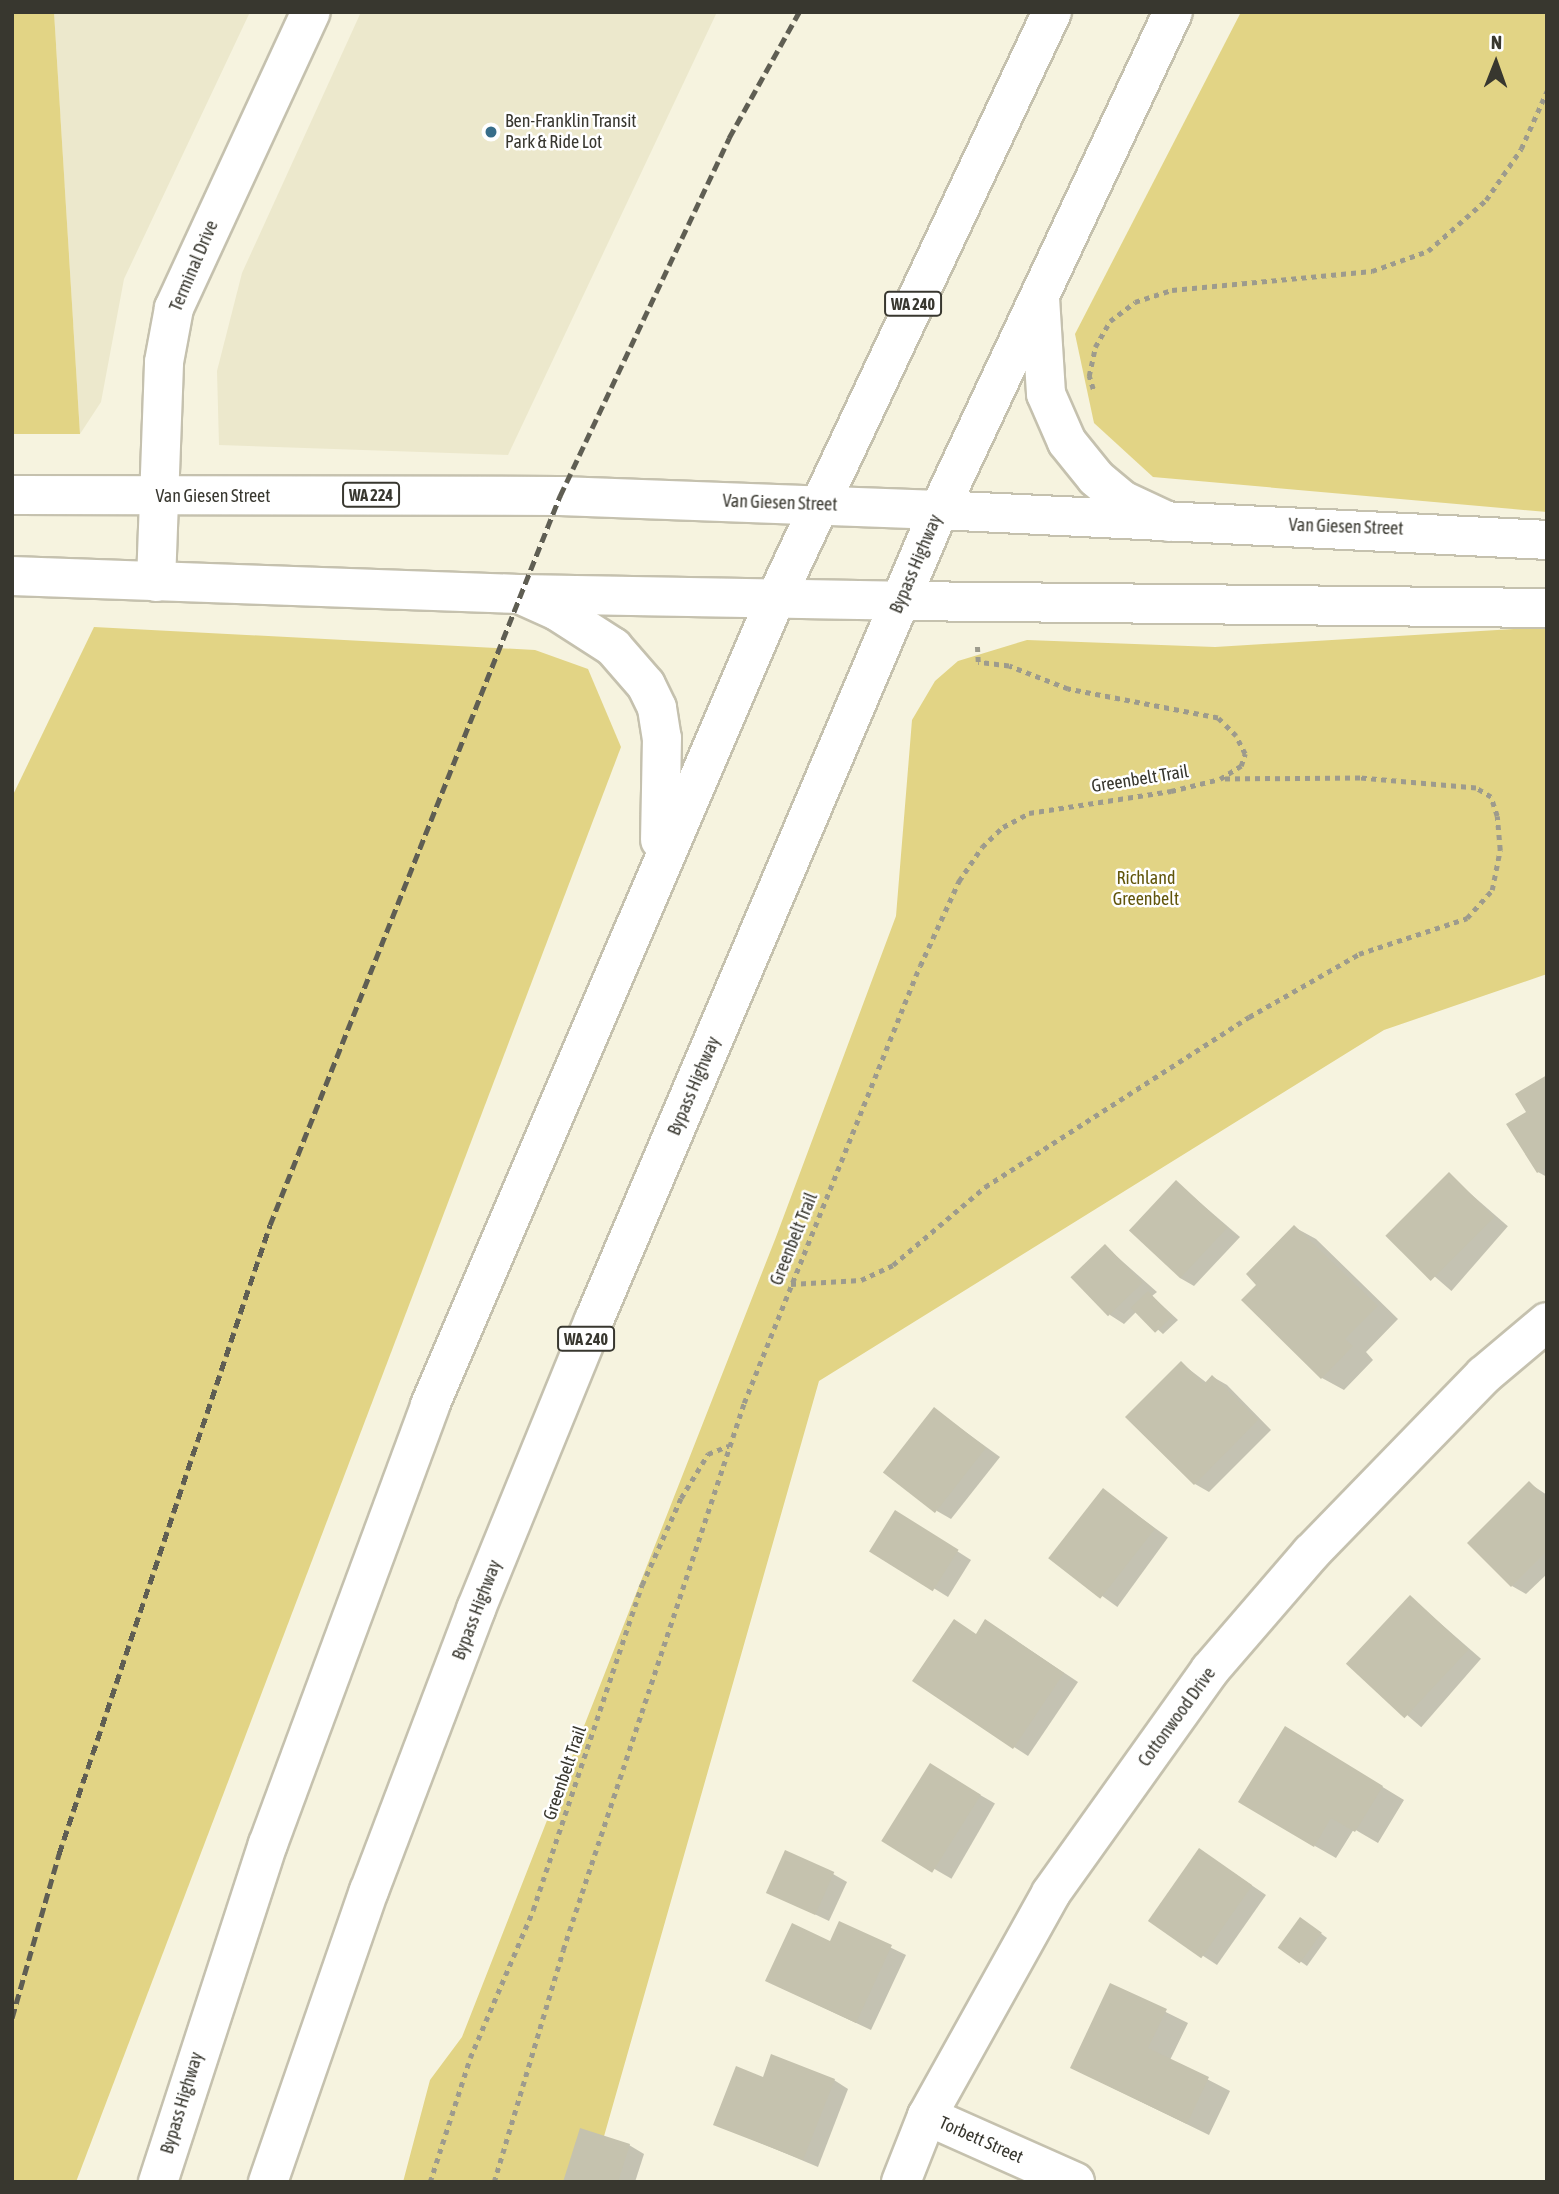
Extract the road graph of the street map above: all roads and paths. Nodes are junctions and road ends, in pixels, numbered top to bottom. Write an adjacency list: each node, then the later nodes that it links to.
1 (311, 12): 8 (main road, Terminal Drive)
2 (1052, 12): 9 (main road, Bypass Highway / WA 240)
3 (1173, 12): 5 (main road, Bypass Highway / WA 240)
4 (1547, 91): 6 (path)
5 (1040, 287): 10 (main road, Bypass Highway / WA 240); 11 (main road)
6 (1097, 402)
7 (12, 495): 8 (main road, Van Giesen Street / WA 224)
8 (158, 496): 9 (main road, Van Giesen Street / WA 224); 14 (main road, Terminal Drive)
9 (820, 505): 10 (main road, Van Giesen Street / WA 224); 16 (main road, Bypass Highway / WA 240)
10 (939, 510): 11 (main road, Van Giesen Street); 17 (main road, Bypass Highway / WA 240)
11 (1169, 522): 12 (main road, Van Giesen Street)
12 (1547, 540)
13 (12, 576): 14 (main road)
14 (156, 582): 15 (main road)
15 (519, 594): 16 (main road); 21 (main road)
16 (776, 598): 17 (main road); 21 (main road, Bypass Highway / WA 240)
17 (901, 601): 18 (main road); 27 (main road, Bypass Highway / WA 240)
18 (1547, 608)
19 (978, 662): 20 (path)
20 (1220, 779): 22 (path, Greenbelt Trail); 22 (path, Greenbelt Trail)
21 (656, 869): 26 (main road, Bypass Highway / WA 240)
22 (792, 1284): 24 (path, Greenbelt Trail)
23 (1547, 1322): 25 (main road, Cottonwood Drive)
24 (729, 1446): 28 (path, Greenbelt Trail); 29 (path)
25 (927, 2116): 30 (main road, Cottonwood Drive); 31 (main road, Torbett Street)
26 (158, 2182)
27 (268, 2182)
28 (430, 2182)
29 (494, 2182)
30 (901, 2182)
31 (1074, 2182)

